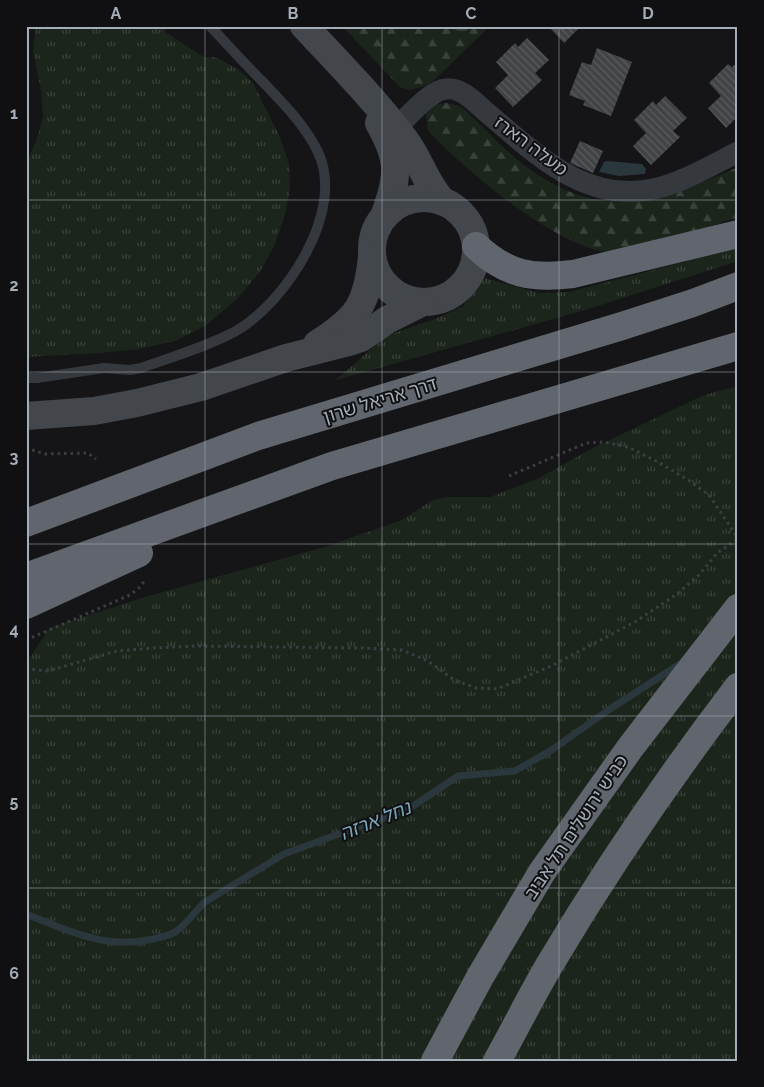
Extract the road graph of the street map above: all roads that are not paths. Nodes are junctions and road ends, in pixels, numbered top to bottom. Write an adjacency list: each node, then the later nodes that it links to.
1 (210, 26): 17 (lane)
2 (459, 26): 3 (lane)
3 (464, 26)
4 (313, 29): 5 (main road)
5 (361, 88): 6 (main road); 9 (main road)
6 (396, 128): 7 (street, מעלה הארז); 8 (main road)
7 (738, 152)
8 (443, 202): 9 (main road); 11 (main road)
9 (385, 214): 12 (main road)
10 (738, 234): 11 (highway)
11 (476, 246): 14 (main road)
12 (372, 256): 14 (main road); 16 (main road)
13 (738, 286): 20 (highway, דרך אריאל שרון)
14 (421, 302): 16 (main road)
15 (738, 346): 19 (highway)
16 (286, 358): 18 (main road)
17 (26, 378)
18 (36, 415)
19 (336, 464): 21 (highway); 22 (highway)
20 (26, 523)
21 (26, 577)
22 (26, 604)
23 (738, 608): 25 (highway, כביש ירושלים תל אביב)
24 (738, 687): 26 (highway)
25 (435, 1061)
26 (497, 1061)

